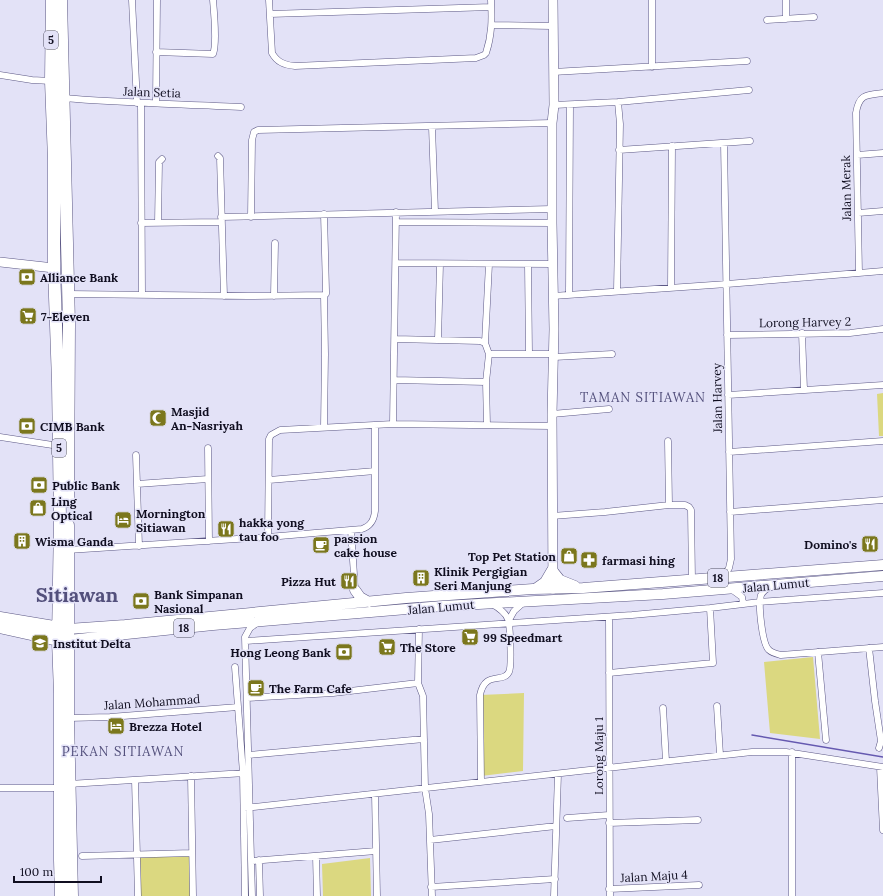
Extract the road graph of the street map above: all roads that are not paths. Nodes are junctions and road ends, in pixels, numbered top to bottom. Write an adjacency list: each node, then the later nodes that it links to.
1 (52, 0): 23 (highway, 5)
2 (61, 0): 23 (highway); 26 (highway, 5)
3 (132, 0): 29 (street)
4 (157, 0): 18 (street)
5 (213, 0): 18 (street)
6 (270, 0): 12 (street)
7 (491, 0): 11 (street)
8 (553, 0): 17 (street)
9 (652, 0): 20 (street)
10 (786, 0): 14 (street)
11 (491, 7): 12 (street); 16 (street)
12 (270, 14): 16 (street)
13 (814, 16): 14 (street)
14 (786, 19): 15 (street)
15 (767, 20)
16 (492, 25): 17 (street)
17 (552, 26): 21 (street)
18 (156, 52): 27 (street)
19 (747, 61): 20 (street)
20 (652, 66): 21 (street)
21 (553, 72): 30 (street)
22 (0, 75): 23 (street)
23 (51, 80): 43 (highway, 5)
24 (749, 90): 28 (street)
25 (883, 93): 40 (street, Jalan Merak)
26 (63, 98): 29 (street, Jalan Setia); 43 (highway); 44 (highway, 5)
27 (156, 102): 29 (street, Jalan Setia); 32 (street, Jalan Setia)
28 (618, 102): 31 (street); 38 (street)
29 (139, 103): 54 (street)
30 (554, 105): 31 (street); 33 (street)
31 (570, 105): 71 (street)
32 (241, 107)
33 (552, 123): 34 (street); 45 (street)
34 (432, 126): 48 (street); 51 (street)
35 (750, 141): 36 (street)
36 (724, 142): 37 (street); 67 (street, Jalan Harvey)
37 (672, 146): 38 (street); 68 (street)
38 (619, 150): 69 (street)
39 (883, 153): 40 (street)
40 (857, 155): 49 (street, Jalan Merak)
41 (218, 156): 52 (street)
42 (162, 159): 55 (street)
43 (54, 160): 64 (highway, 5)
44 (66, 205): 64 (highway); 70 (highway, 5)
45 (552, 209): 48 (street); 56 (street)
46 (883, 211): 49 (street)
47 (396, 212): 48 (street); 50 (street); 53 (street)
48 (435, 212)
49 (858, 213): 66 (street, Jalan Merak)
50 (324, 214): 51 (street); 73 (street)
51 (251, 217): 52 (street)
52 (221, 220): 55 (street); 74 (street)
53 (396, 222): 56 (street); 59 (street)
54 (142, 223): 55 (street); 72 (street)
55 (158, 223)
56 (552, 223): 63 (street)
57 (275, 244): 75 (street)
58 (0, 262): 64 (street)
59 (396, 263): 60 (street); 80 (street)
60 (440, 264): 61 (street); 81 (street)
61 (489, 264): 62 (street); 82 (street)
62 (528, 264): 63 (street); 84 (street)
63 (553, 264): 76 (street)
64 (54, 268): 88 (highway, 5)
65 (883, 271): 66 (street)
66 (859, 273): 67 (street)
67 (727, 284): 68 (street); 79 (street, Jalan Harvey)
68 (672, 287): 69 (street)
69 (617, 291): 71 (street)
70 (68, 294): 72 (street); 88 (highway); 119 (highway, 5)
71 (568, 294): 76 (street)
72 (142, 295): 74 (street)
73 (324, 295): 75 (street); 99 (street)
74 (224, 296): 75 (street)
75 (274, 296)
76 (553, 296): 86 (street)
77 (883, 329): 78 (street, Lorong Harvey 2)
78 (802, 334): 79 (street, Lorong Harvey 2); 91 (street)
79 (727, 335): 92 (street, Jalan Harvey)
80 (395, 339): 81 (street); 87 (street)
81 (438, 340): 82 (street)
82 (485, 344): 83 (street)
83 (489, 354): 84 (street); 89 (street)
84 (529, 354): 86 (street)
85 (612, 354): 86 (street)
86 (554, 356): 94 (street)
87 (394, 380): 89 (street); 95 (street)
88 (58, 382): 103 (highway, 5)
89 (486, 382): 97 (street)
90 (883, 385): 91 (street)
91 (804, 390): 92 (street)
92 (728, 395): 105 (street, Jalan Harvey)
93 (609, 409): 94 (street)
94 (552, 414): 98 (street)
95 (393, 424): 96 (street); 97 (street)
96 (375, 425): 99 (street); 107 (street)
97 (487, 425): 98 (street)
98 (552, 426): 114 (street)
99 (324, 427): 109 (street)
100 (0, 437): 103 (street)
101 (668, 441): 112 (street)
102 (883, 441): 105 (street)
103 (59, 446): 152 (highway, 5)
104 (208, 448): 108 (street)
105 (729, 452): 113 (street, Jalan Harvey)
106 (136, 455): 110 (street)
107 (375, 471): 109 (street); 115 (street)
108 (208, 479): 110 (street); 117 (street)
109 (269, 480): 116 (street)
110 (137, 484): 118 (street)
111 (883, 500): 113 (street)
112 (669, 505): 114 (street); 126 (street)
113 (730, 512): 120 (street, Jalan Harvey)
114 (552, 516): 122 (street)
115 (351, 530): 116 (street); 132 (street)
116 (268, 537): 117 (street)
117 (208, 541): 118 (street)
118 (140, 546): 119 (street)
119 (68, 550): 152 (highway, 5)
120 (730, 559): 124 (street); 125 (street)
121 (883, 565): 124 (main road, Jalan Lumut / 18)
122 (552, 570): 128 (main road); 130 (main road); 131 (street)
123 (883, 576): 127 (main road, Jalan Lumut / 18)
124 (742, 577): 125 (main road, Jalan Lumut / 18)
125 (720, 578): 126 (main road, Jalan Lumut / 18)
126 (692, 580): 128 (main road, Jalan Lumut / 18)
127 (772, 585): 129 (main road, Jalan Lumut / 18); 139 (street)
128 (583, 588): 131 (main road, Jalan Lumut / 18)
129 (730, 588): 136 (main road, Jalan Lumut / 18); 142 (street)
130 (533, 589): 131 (main road, Jalan Lumut / 18); 134 (main road, Jalan Lumut / 18)
131 (553, 589): 136 (main road); 137 (main road)
132 (355, 590): 138 (main road); 141 (main road)
133 (883, 593): 139 (street)
134 (441, 596): 135 (main road, Jalan Lumut / 18); 143 (main road)
135 (406, 598): 138 (main road, Jalan Lumut / 18); 145 (main road)
136 (573, 600): 137 (main road, Jalan Lumut / 18)
137 (530, 601): 140 (main road, Jalan Lumut / 18); 149 (street)
138 (369, 602): 141 (main road, Jalan Lumut / 18)
139 (760, 602): 142 (street); 156 (street)
140 (491, 603): 143 (main road, Jalan Lumut / 18); 149 (street)
141 (346, 604): 152 (main road, Jalan Lumut / 18)
142 (744, 604): 144 (street)
143 (461, 605): 145 (main road, Jalan Lumut / 18)
144 (710, 608): 146 (street); 158 (street)
145 (424, 609): 148 (main road, Jalan Lumut / 18)
146 (609, 617): 149 (street); 158 (street, Lorong Maju 1)
147 (0, 618): 152 (highway, Jalan Lumut)
148 (262, 622): 152 (main road, Jalan Lumut / 18); 153 (street)
149 (509, 622): 151 (street); 180 (street)
150 (0, 627): 152 (highway, Jalan Lumut)
151 (419, 629): 153 (street); 159 (street)
152 (63, 634): 166 (highway); 181 (highway)
153 (246, 641): 160 (street)
154 (883, 647): 155 (street)
155 (869, 648): 156 (street); 162 (street)
156 (818, 652): 168 (street)
157 (235, 666): 164 (street)
158 (609, 673): 175 (street, Lorong Maju 1)
159 (418, 683): 160 (street); 167 (street)
160 (247, 698): 171 (street)
161 (883, 700): 162 (street)
162 (875, 701): 169 (street)
163 (717, 706): 172 (street)
164 (238, 707): 166 (street, Jalan Mohammad); 176 (street)
165 (663, 708): 173 (street)
166 (68, 718): 181 (highway)
167 (424, 739): 171 (street); 183 (street)
168 (826, 740)
169 (879, 748)
170 (792, 752): 172 (street); 174 (street); 216 (street)
171 (249, 755): 176 (street)
172 (720, 755): 173 (street)
173 (666, 762): 175 (street)
174 (881, 767): 191 (street)
175 (609, 768): 177 (street); 186 (street, Lorong Maju 1)
176 (246, 773): 178 (street); 185 (street)
177 (558, 774): 180 (street); 190 (street)
178 (191, 776): 179 (street); 194 (street)
179 (135, 780): 181 (street); 195 (street)
180 (481, 782): 183 (street)
181 (65, 786): 182 (street); 204 (highway); 205 (highway)
182 (0, 788)
183 (425, 788): 184 (street); 192 (street)
184 (375, 794): 185 (street); 193 (street)
185 (247, 808): 199 (street); 208 (street)
186 (609, 815): 187 (street); 189 (street, Lorong Maju 1)
187 (567, 818)
188 (698, 820): 189 (street)
189 (609, 823): 203 (street, Lorong Maju 1)
190 (556, 826): 192 (street); 200 (street)
191 (883, 830)
192 (430, 840): 202 (street)
193 (376, 851): 197 (street); 212 (street)
194 (192, 853): 195 (street); 207 (street)
195 (137, 854): 196 (street); 206 (street)
196 (82, 856)
197 (316, 856): 198 (street); 211 (street)
198 (259, 860): 199 (street); 210 (street)
199 (252, 861): 209 (street)
200 (555, 879): 202 (street); 214 (street)
201 (699, 884): 203 (street, Jalan Maju 4)
202 (431, 887): 213 (street)
203 (610, 889): 215 (street, Lorong Maju 1)
204 (61, 896)
205 (72, 896)
206 (138, 896)
207 (193, 896)
208 (245, 896)
209 (252, 896)
210 (260, 896)
211 (317, 896)
212 (377, 896)
213 (432, 896)
214 (554, 896)
215 (610, 896)
216 (792, 896)

